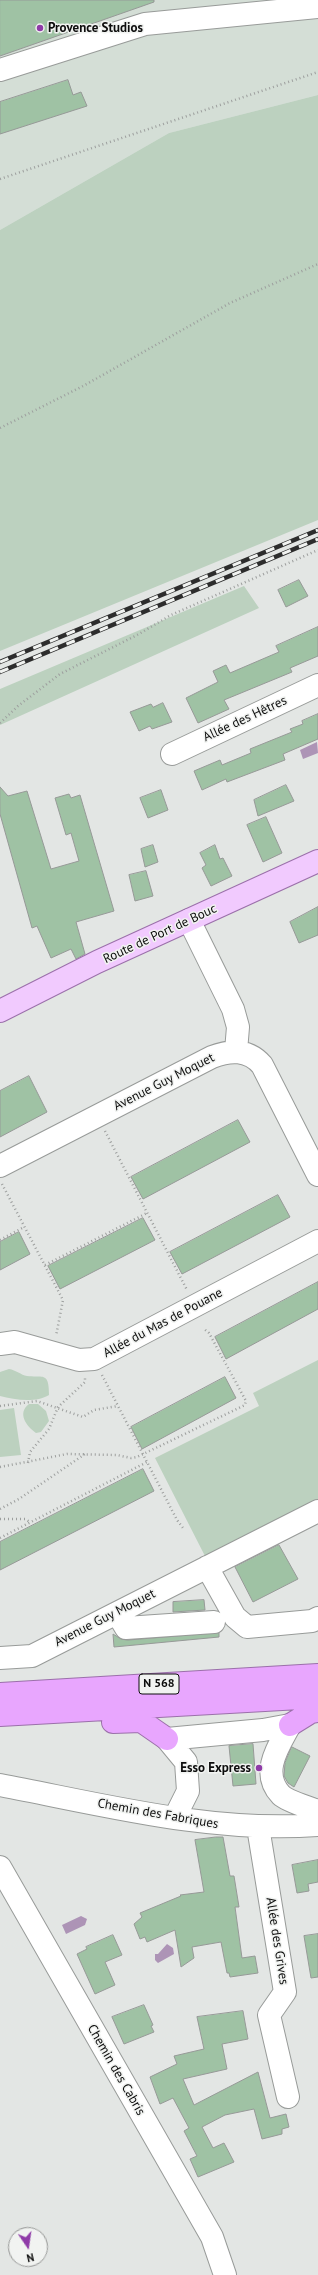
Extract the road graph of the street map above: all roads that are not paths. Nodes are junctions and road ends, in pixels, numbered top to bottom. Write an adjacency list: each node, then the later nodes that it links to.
1 (318, 7): 2 (street)
2 (0, 70)
3 (318, 685): 4 (street, Allée des Hêtres)
4 (172, 754)
5 (318, 861): 6 (main road, Route de Port de Bouc)
6 (189, 920): 7 (main road, Route de Port de Bouc); 8 (street)
7 (1, 1011)
8 (236, 1051): 9 (street, Avenue Guy Moquet); 10 (street)
9 (0, 1166)
10 (318, 1175)
11 (318, 1241): 12 (street, Allée du Mas de Pouane)
12 (0, 1344)
13 (318, 1511): 14 (street, Avenue Guy Moquet)
14 (207, 1567): 15 (street, Avenue Guy Moquet); 16 (street)
15 (117, 1613): 17 (street); 18 (street, Avenue Guy Moquet)
16 (318, 1618)
17 (214, 1622)
18 (0, 1658)
19 (318, 1675): 20 (highway, N 568)
20 (0, 1694)
21 (318, 1697): 23 (highway, N 568)
22 (318, 1711): 24 (highway)
23 (0, 1716): 25 (highway)
24 (290, 1725): 25 (street); 27 (street)
25 (167, 1739): 28 (street)
26 (0, 1785): 28 (street, Chemin des Fabriques)
27 (318, 1812)
28 (175, 1817): 30 (street, Chemin des Fabriques)
29 (318, 1824): 30 (street, Chemin des Fabriques)
30 (258, 1827): 32 (street, Allée des Grives)
31 (0, 1867): 33 (street, Chemin des Cabris)
32 (288, 2097)
33 (225, 2275)

